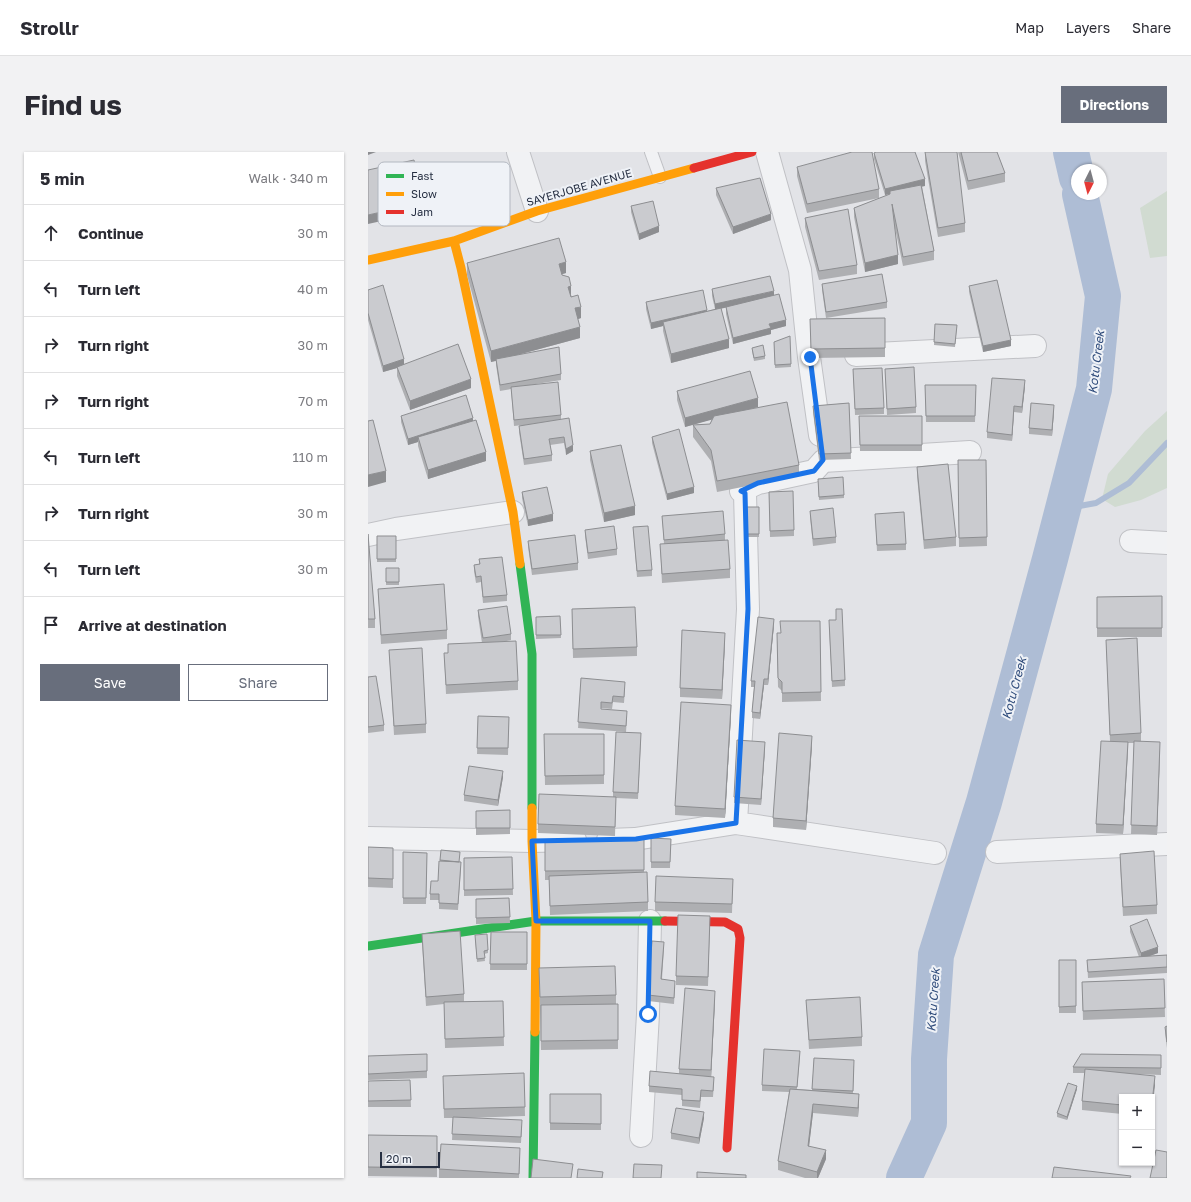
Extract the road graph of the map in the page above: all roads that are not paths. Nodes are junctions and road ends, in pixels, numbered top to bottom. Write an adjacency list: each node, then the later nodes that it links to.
1 (518, 152): 7 (street)
2 (651, 152): 6 (lane)
3 (752, 152): 5 (street, SAYERJOBE AVENUE)
4 (767, 152): 13 (street)
5 (721, 156): 6 (street, SAYERJOBE AVENUE)
6 (660, 177): 7 (street, SAYERJOBE AVENUE)
7 (536, 210): 8 (street, SAYERJOBE AVENUE)
8 (510, 220)
9 (494, 226): 10 (street, SAYERJOBE AVENUE)
10 (454, 241): 11 (street, SAYERJOBE AVENUE); 16 (street)
11 (368, 260)
12 (1035, 346): 13 (street)
13 (823, 357): 15 (street)
14 (970, 452): 15 (street)
15 (823, 460): 20 (street)
16 (513, 512): 17 (street); 22 (street)
17 (368, 535)
18 (1131, 541): 19 (street)
19 (1167, 543)
20 (736, 823): 22 (street); 25 (street)
21 (368, 838): 22 (street)
22 (532, 841): 26 (street)
23 (1167, 844): 24 (street)
24 (997, 852)
25 (935, 853)
26 (536, 921): 27 (street); 28 (street); 31 (street)
27 (650, 921): 29 (street); 30 (street)
28 (368, 946)
29 (641, 1136)
30 (727, 1148)
31 (533, 1178)

